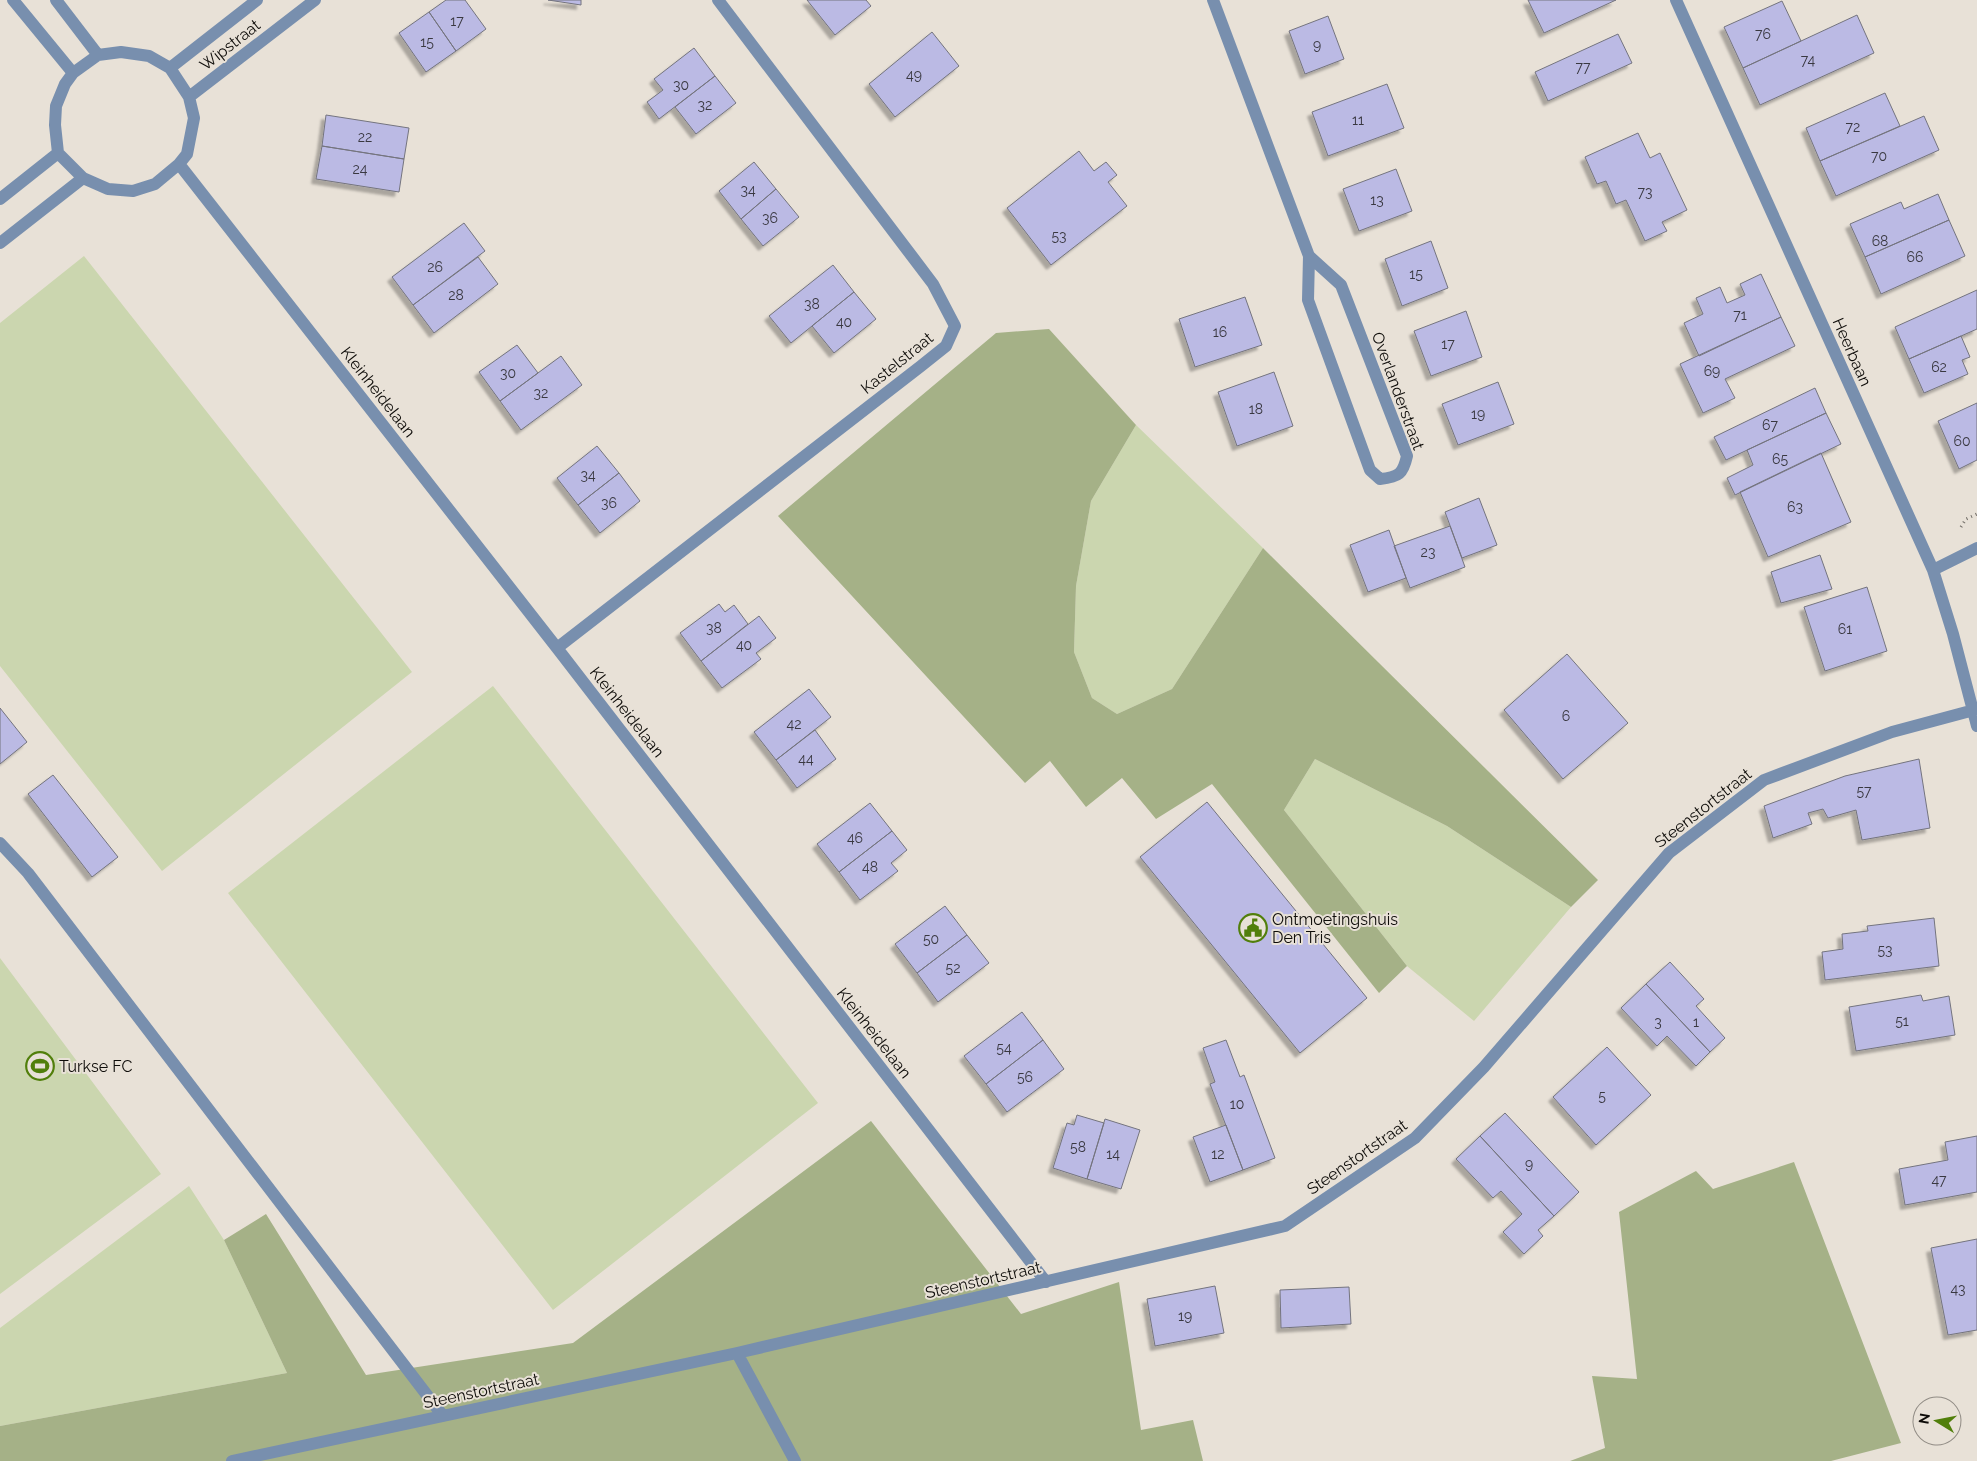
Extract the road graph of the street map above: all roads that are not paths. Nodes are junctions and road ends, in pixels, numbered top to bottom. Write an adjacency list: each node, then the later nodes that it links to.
1 (13, 0): 10 (street)
2 (56, 0): 8 (street)
3 (257, 0): 9 (street, Wipstraat)
4 (315, 0): 11 (street, Wipstraat)
5 (718, 0): 20 (street, Kastelstraat)
6 (1213, 0): 17 (street, Overlanderstraat)
7 (1676, 0): 19 (street, Heerbaan)
8 (98, 55): 9 (street); 10 (street)
9 (170, 68): 11 (street)
10 (72, 73): 12 (street)
11 (189, 97): 13 (street)
12 (58, 154): 14 (street); 15 (street)
13 (179, 164): 14 (street); 20 (street, Kleinheidelaan)
14 (83, 178): 16 (street)
15 (0, 199)
16 (0, 243)
17 (1309, 256): 17 (street, Overlanderstraat)
18 (1977, 548): 19 (street)
19 (1932, 570): 21 (street, Heerbaan)
20 (557, 648): 24 (street, Kleinheidelaan)
21 (1974, 710): 22 (street, Heerbaan); 24 (street, Steenstortstraat)
22 (1977, 726)
23 (0, 843): 26 (street)
24 (1046, 1282): 25 (street, Steenstortstraat)
25 (737, 1353): 26 (street, Steenstortstraat); 28 (street)
26 (443, 1416): 27 (street, Steenstortstraat)
27 (232, 1461)
28 (795, 1461)

